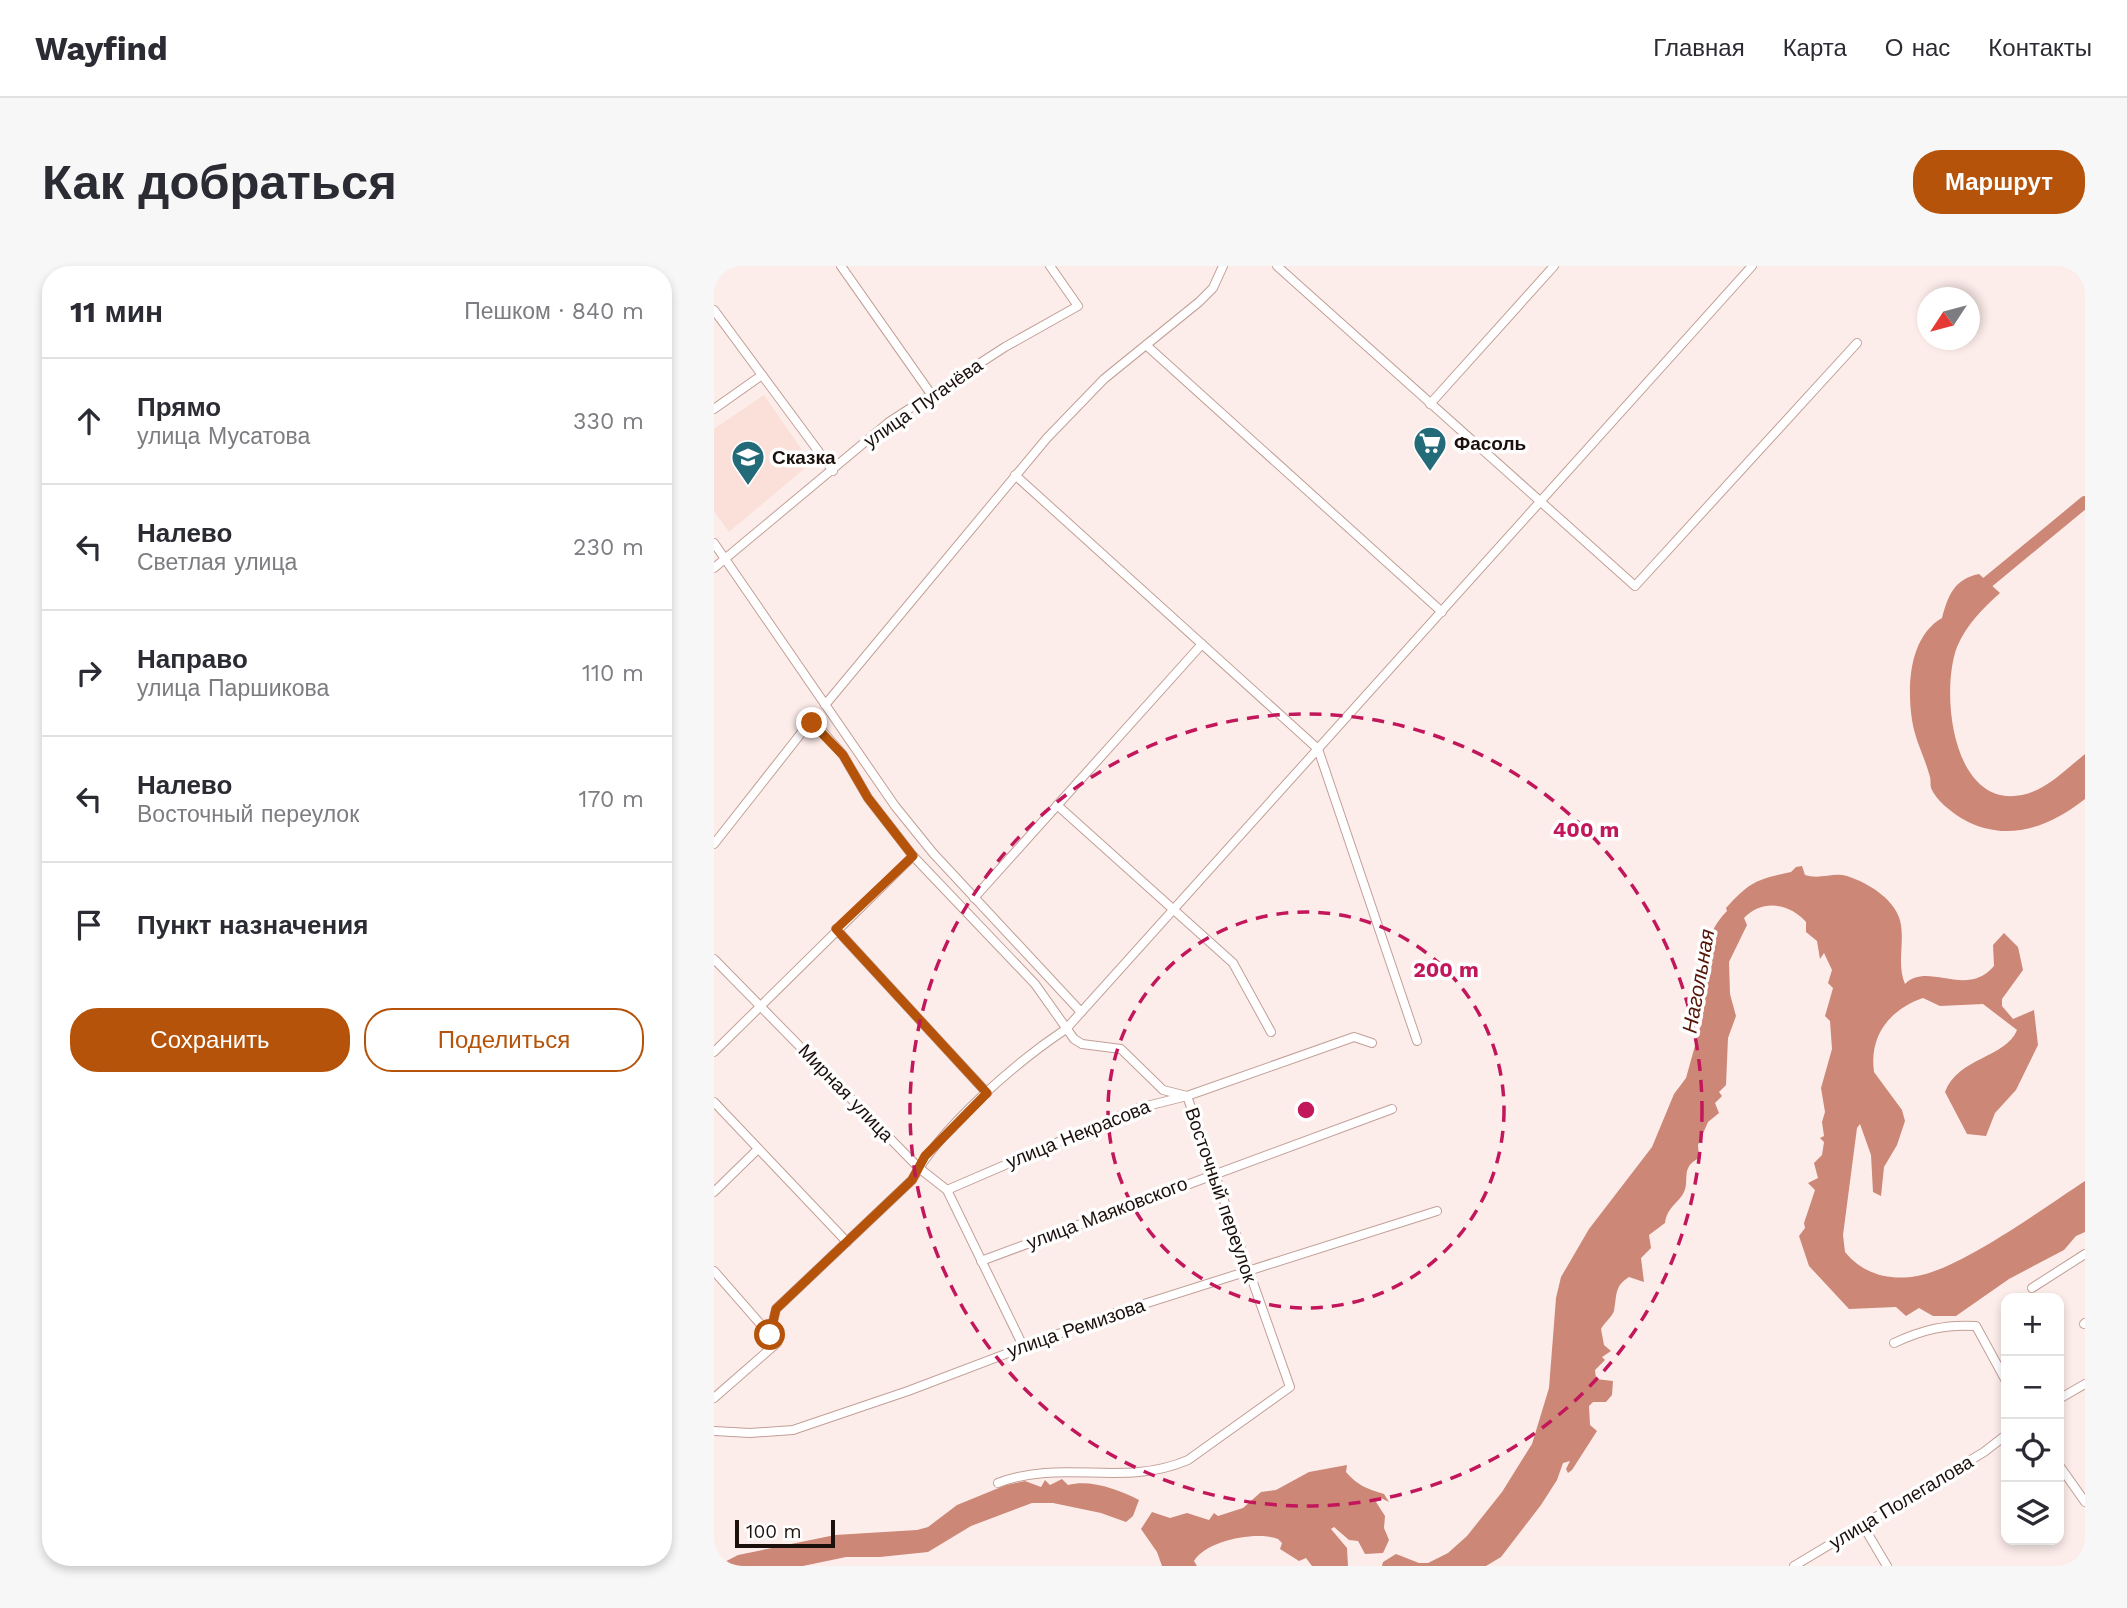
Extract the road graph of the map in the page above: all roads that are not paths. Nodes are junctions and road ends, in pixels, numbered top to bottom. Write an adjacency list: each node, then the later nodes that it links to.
1 (841, 266): 11 (street)
2 (1050, 266): 11 (street, улица Пугачёва)
3 (1223, 266): 9 (street)
4 (1277, 266): 12 (street)
5 (1554, 266): 12 (street)
6 (1752, 266): 16 (street)
7 (714, 310): 10 (street)
8 (1857, 343): 16 (street)
9 (1146, 345): 15 (street); 20 (street)
10 (762, 375): 13 (street); 14 (street)
11 (931, 394): 14 (street, улица Пугачёва)
12 (1430, 404): 16 (street)
13 (714, 409)
14 (834, 471): 18 (street, улица Пугачёва)
15 (1015, 475): 21 (street); 22 (street)
16 (1542, 503): 20 (street)
17 (714, 543): 18 (street)
18 (725, 559): 19 (street, улица Пугачёва); 22 (street)
19 (714, 568)
20 (1442, 612): 23 (street)
21 (1202, 644): 23 (street); 24 (street)
22 (825, 705): 27 (street)
23 (1318, 749): 28 (street); 35 (street)
24 (1057, 805): 27 (street); 28 (street)
25 (714, 844): 26 (street, Восточный переулок)
26 (913, 856): 29 (street); 33 (street, Восточный переулок)
27 (974, 898): 32 (street)
28 (1174, 910): 32 (street); 34 (street)
29 (836, 929): 31 (street); 38 (street)
30 (714, 959): 31 (street, Мирная улица)
31 (760, 1005): 37 (street); 43 (street, Мирная улица)
32 (1081, 1012): 33 (street)
33 (1066, 1029): 38 (street); 39 (street, Восточный переулок)
34 (1271, 1032)
35 (1417, 1041)
36 (1372, 1043): 39 (street, улица Некрасова)
37 (714, 1052)
38 (987, 1093): 43 (street)
39 (1187, 1096): 44 (street, Восточный переулок); 45 (street, улица Некрасова)
40 (714, 1102): 42 (street)
41 (1392, 1109): 44 (street, улица Маяковского)
42 (758, 1149): 46 (street); 48 (street)
43 (919, 1168): 45 (street, Мирная улица); 48 (street)
44 (1215, 1172): 50 (street, улица Маяковского); 52 (street, Восточный переулок)
45 (947, 1190): 50 (street, Мирная улица)
46 (714, 1192)
47 (1437, 1211): 52 (street, улица Ремизова)
48 (847, 1242): 54 (street)
49 (2085, 1254): 53 (street)
50 (981, 1261): 56 (street, Мирная улица)
51 (714, 1271): 54 (street)
52 (1247, 1271): 56 (street, улица Ремизова); 64 (street, Восточный переулок)
53 (2032, 1287)
54 (770, 1335): 60 (street)
55 (1894, 1343): 57 (street)
56 (1023, 1346): 61 (street, улица Ремизова)
57 (2001, 1372)
58 (2085, 1384): 59 (street)
59 (2064, 1396)
60 (714, 1398)
61 (714, 1431)
62 (2001, 1439): 66 (street, улица Полегалова)
63 (2064, 1472): 65 (street)
64 (998, 1483)
65 (2085, 1502)
66 (1862, 1524): 67 (street, улица Полегалова); 68 (street)
67 (1794, 1566)
68 (1887, 1566)

